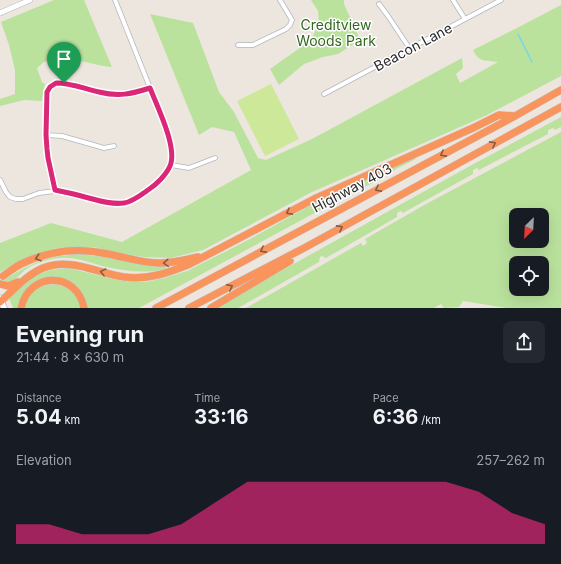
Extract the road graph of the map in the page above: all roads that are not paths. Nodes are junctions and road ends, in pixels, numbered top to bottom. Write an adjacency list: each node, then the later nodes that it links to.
1 (30, 0): 7 (street)
2 (115, 0): 11 (street)
3 (280, 0): 9 (street)
4 (453, 0): 8 (street)
5 (501, 0): 8 (street, Beacon Lane)
6 (379, 4): 10 (street)
7 (0, 13)
8 (465, 19): 10 (street, Beacon Lane)
9 (238, 45)
10 (410, 49): 13 (street, Beacon Lane)
11 (150, 88): 16 (street); 19 (street)
12 (561, 90): 15 (highway, Highway 403)
13 (324, 94)
14 (561, 107): 22 (highway, Highway 403, one-way to 14)
15 (515, 116): 23 (highway, one-way to 23); 31 (highway, Highway 403, one-way to 31)
16 (46, 135): 17 (street); 21 (street)
17 (114, 146)
18 (214, 158): 19 (street)
19 (171, 165): 21 (street)
20 (0, 180): 21 (street)
21 (55, 190)
22 (306, 247): 32 (highway, Highway 403, one-way to 22); 33 (highway)
23 (204, 256): 24 (highway, one-way to 24); 25 (highway, one-way to 25)
24 (3, 276)
25 (25, 279): 26 (highway); 27 (highway)
26 (0, 284)
27 (0, 300): 28 (main road)
28 (4, 308)
29 (21, 308): 30 (highway)
30 (84, 308)
31 (156, 308)
32 (189, 308)
33 (211, 308)

